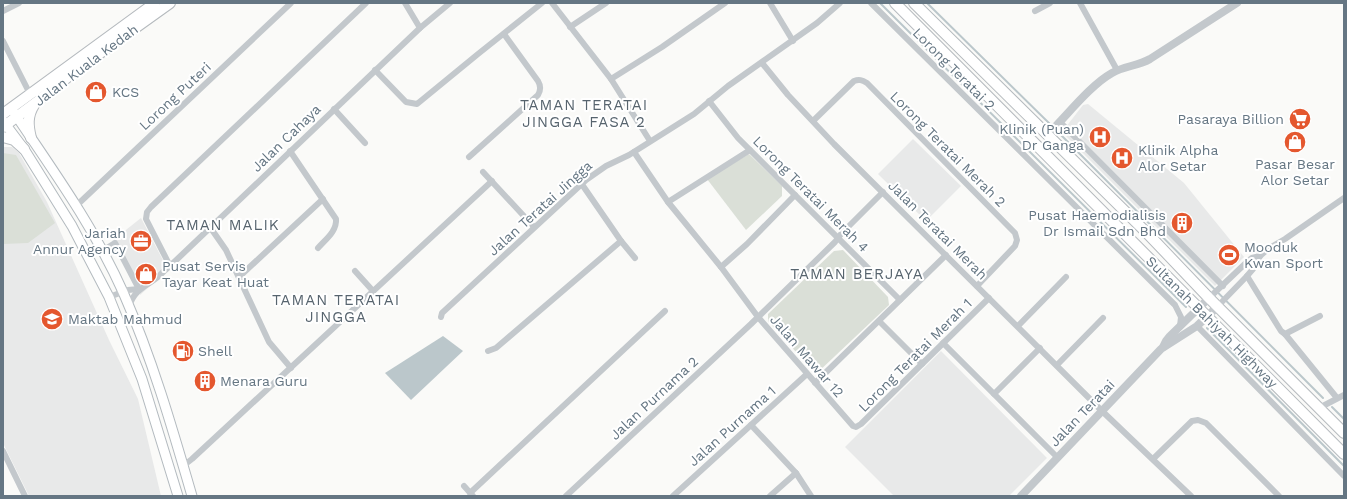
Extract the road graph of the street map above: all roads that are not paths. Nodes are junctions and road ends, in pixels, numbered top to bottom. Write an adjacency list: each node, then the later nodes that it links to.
1 (19, 3): 20 (street)
2 (155, 3): 31 (main road, Jalan Kuala Kedah)
3 (170, 3): 32 (main road, Jalan Kuala Kedah)
4 (291, 3): 57 (street, Lorong Puteri)
5 (366, 3): 67 (street)
6 (405, 3): 23 (street)
7 (450, 3): 23 (street, Jalan Cahaya)
8 (542, 3): 24 (street)
9 (552, 3): 22 (street)
10 (606, 3): 22 (street)
11 (725, 3): 30 (street)
12 (770, 3): 25 (street)
13 (840, 3): 25 (street, Jalan Teratai Jingga)
14 (871, 3): 93 (street, Lorong Teratai 2)
15 (895, 3): 84 (main road, Sultanah Bahiyah Highway)
16 (914, 3): 39 (main road, Sultanah Bahiyah Highway)
17 (1050, 3): 21 (street)
18 (1080, 3): 29 (street)
19 (1237, 3): 29 (street)
20 (3, 10)
21 (1035, 11)
22 (570, 26): 30 (street)
23 (420, 28): 28 (street, Jalan Cahaya)
24 (504, 34): 28 (street); 48 (street)
25 (793, 41): 27 (street, Jalan Teratai Jingga)
26 (3, 42): 31 (street)
27 (762, 63): 33 (street, Jalan Teratai Jingga); 37 (street, Jalan Teratai Merah)
28 (375, 70): 35 (street, Jalan Cahaya)
29 (1118, 70): 39 (street)
30 (611, 79): 42 (street)
31 (30, 94): 34 (main road, Jalan Kuala Kedah)
32 (38, 101): 36 (main road, Jalan Kuala Kedah); 41 (main road)
33 (709, 101): 42 (street, Jalan Teratai Jingga); 45 (street, Lorong Teratai Merah 4)
34 (6, 109): 36 (main road)
35 (334, 109): 43 (street); 46 (street, Jalan Cahaya)
36 (17, 117): 38 (main road, Jalan Kuala Kedah); 41 (main road)
37 (812, 121): 52 (street, Jalan Teratai Merah); 73 (street, Lorong Teratai Merah 2)
38 (4, 124): 44 (main road)
39 (1054, 128): 74 (street); 78 (main road, Sultanah Bahiyah Highway)
40 (3, 137): 44 (main road)
41 (31, 138): 57 (main road)
42 (650, 142): 47 (street, Jalan Teratai Jingga)
43 (364, 143)
44 (24, 149): 79 (main road)
45 (750, 150): 53 (street, Lorong Teratai Merah 4); 56 (street)
46 (290, 151): 55 (street); 58 (street, Jalan Cahaya)
47 (634, 152): 51 (street, Jalan Teratai Jingga); 56 (street, Jalan Mawar 12)
48 (469, 157)
49 (483, 172): 50 (street)
50 (492, 182): 59 (street); 77 (street)
51 (581, 183): 59 (street, Jalan Teratai Jingga); 61 (street)
52 (883, 192): 60 (street, Jalan Purnama 2); 64 (street, Jalan Teratai Merah)
53 (795, 196): 60 (street, Lorong Teratai Merah 4); 68 (street)
54 (1344, 198): 65 (street)
55 (323, 199): 62 (street); 71 (street)
56 (668, 202): 68 (street, Jalan Mawar 12)
57 (76, 206): 63 (main road)
58 (210, 227): 67 (street, Jalan Cahaya); 71 (street)
59 (534, 227): 88 (street, Jalan Teratai Jingga)
60 (838, 238): 81 (street, Lorong Teratai Merah 4); 89 (street, Jalan Purnama 2)
61 (621, 241): 66 (street); 99 (street)
62 (318, 248)
63 (102, 251): 75 (street); 76 (main road)
64 (946, 255): 73 (street, Jalan Teratai Merah); 81 (street)
65 (1260, 256): 70 (street); 74 (street)
66 (635, 258)
67 (170, 266): 75 (street, Jalan Cahaya)
68 (721, 267): 89 (street, Jalan Mawar 12)
69 (355, 271): 77 (street)
70 (1247, 276): 82 (street); 95 (street)
71 (239, 277): 102 (street)
72 (1066, 277): 92 (street)
73 (977, 286): 80 (street, Jalan Teratai Merah)
74 (1221, 287): 78 (street)
75 (139, 289): 76 (street, Jalan Cahaya); 83 (street, Jalan Cahaya)
76 (122, 291): 79 (street, Jalan Cahaya); 83 (main road)
77 (373, 291): 102 (street)
78 (1211, 296): 82 (main road, Sultanah Bahiyah Highway); 84 (street, Jalan Teratai)
79 (109, 297): 123 (main road)
80 (989, 298): 92 (street, Jalan Teratai Merah); 96 (street, Lorong Teratai Merah 1)
81 (900, 300): 91 (street)
82 (1220, 304): 86 (street, Jalan Teratai); 108 (main road, Sultanah Bahiyah Highway)
83 (129, 306): 117 (main road)
84 (1199, 307): 86 (main road, Sultanah Bahiyah Highway); 93 (street, Jalan Teratai)
85 (665, 311): 121 (street)
86 (1208, 316): 94 (street, Jalan Teratai); 114 (main road, Sultanah Bahiyah Highway)
87 (1320, 316): 95 (street)
88 (441, 317)
89 (758, 317): 103 (street, Jalan Mawar 12); 125 (street, Jalan Purnama 2)
90 (1103, 318): 101 (street)
91 (879, 321): 100 (street); 104 (street)
92 (1018, 326): 97 (street, Jalan Teratai Merah)
93 (1180, 326): 98 (street, Jalan Teratai)
94 (1197, 326): 98 (street, Jalan Teratai); 119 (street)
95 (1285, 334): 107 (street)
96 (943, 343): 100 (street, Lorong Teratai Merah 1); 105 (street)
97 (1040, 348): 101 (street, Jalan Teratai Merah); 105 (street)
98 (1161, 349): 109 (street, Jalan Teratai)
99 (488, 351)
100 (922, 364): 111 (street, Lorong Teratai Merah 1)
101 (1057, 365): 109 (street, Jalan Teratai Merah)
102 (291, 368): 117 (street)
103 (807, 374): 104 (street, Jalan Mawar 12); 110 (street, Jalan Purnama 1)
104 (815, 383): 111 (street, Jalan Mawar 12)
105 (994, 394): 115 (street)
106 (1344, 395): 107 (street)
107 (1337, 398): 108 (street)
108 (1319, 408): 112 (main road, Sultanah Bahiyah Highway)
109 (1102, 411): 115 (street, Jalan Teratai); 116 (street, Jalan Teratai Merah)
110 (751, 425): 118 (street); 126 (street, Jalan Purnama 1)
111 (856, 427)
112 (1344, 433)
113 (3, 450): 122 (street)
114 (1344, 454)
115 (1057, 457): 129 (street, Jalan Teratai)
116 (1153, 459): 130 (street, Jalan Teratai Merah); 131 (street)
117 (183, 466): 124 (main road)
118 (796, 473): 127 (street); 128 (street)
119 (1344, 476)
120 (464, 486): 121 (street)
121 (472, 494)
122 (25, 496)
123 (178, 496)
124 (192, 496)
125 (566, 496)
126 (673, 496)
127 (770, 496)
128 (811, 496)
129 (1021, 496)
130 (1191, 496)
131 (1279, 496)

